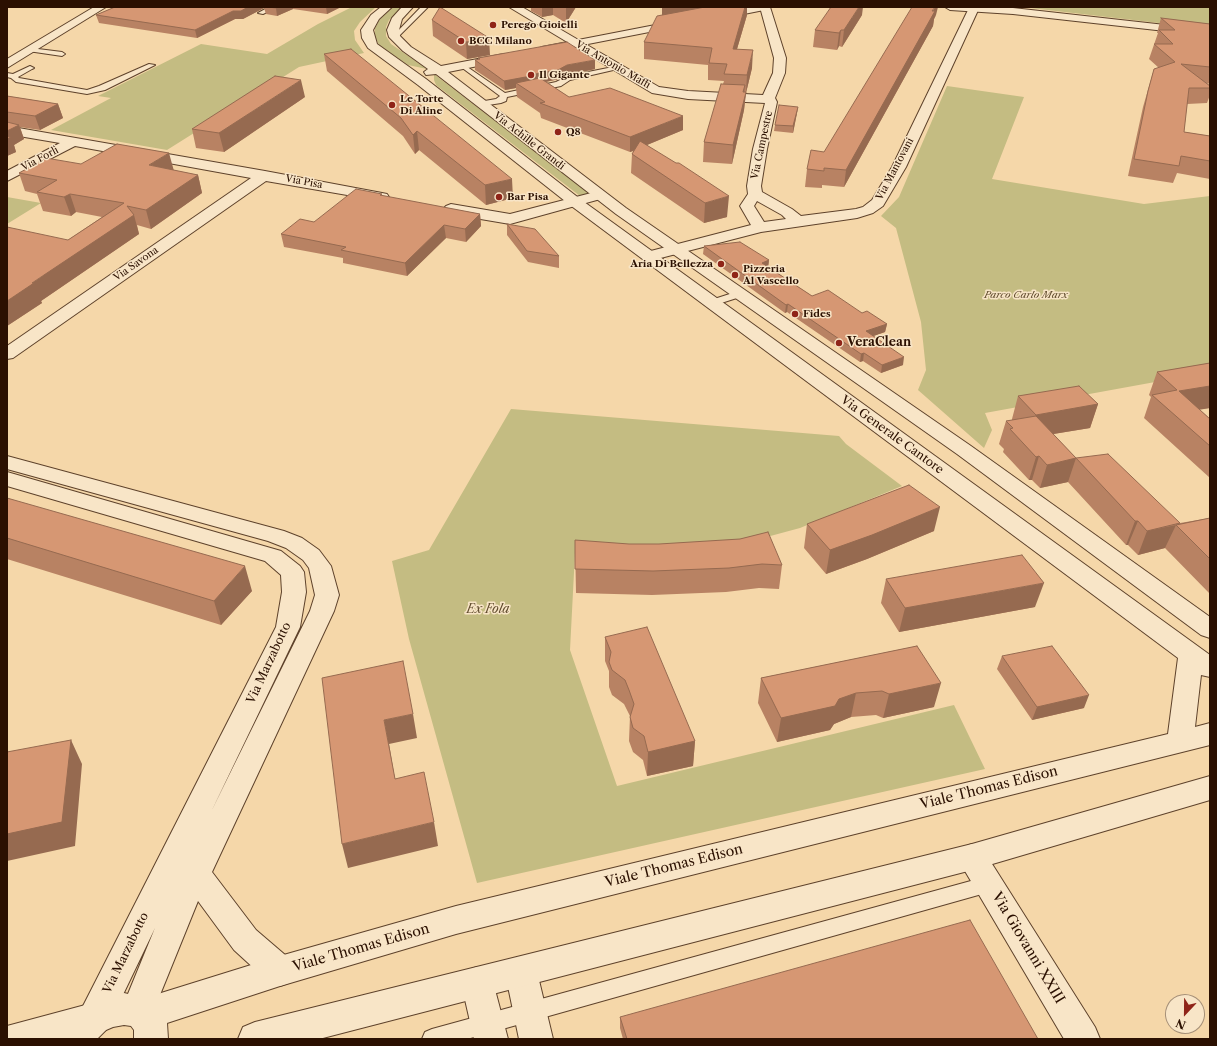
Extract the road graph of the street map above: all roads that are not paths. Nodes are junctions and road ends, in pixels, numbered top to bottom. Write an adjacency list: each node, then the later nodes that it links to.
1 (101, 7): 16 (street)
2 (274, 7): 10 (lane)
3 (387, 7): 26 (street)
4 (408, 7): 14 (street)
5 (425, 7): 14 (lane)
6 (514, 7): 15 (street, Via Antonio Maffi)
7 (765, 7): 11 (street); 28 (street, Via Campestre)
8 (950, 7): 9 (street)
9 (974, 8): 13 (street); 39 (street, Via Mantovani)
10 (261, 13)
11 (708, 18)
12 (694, 21): 15 (street)
13 (1210, 33)
14 (395, 37): 26 (street)
15 (577, 43): 17 (street); 24 (street, Via Antonio Maffi)
16 (30, 50): 18 (lane); 20 (street)
17 (532, 52)
18 (62, 54)
19 (517, 55): 22 (street)
20 (7, 64)
21 (151, 65): 25 (lane)
22 (463, 66): 26 (street); 27 (lane)
23 (30, 68): 25 (lane)
24 (618, 68): 27 (lane); 28 (street, Via Antonio Maffi)
25 (10, 75)
26 (430, 75): 29 (street, Via Achille Grandi); 37 (street, Via Achille Grandi)
27 (504, 96): 29 (lane)
28 (768, 99): 34 (street, Via Campestre)
29 (482, 104): 35 (street, Via Achille Grandi)
30 (7, 130): 31 (street, Via Pisa)
31 (73, 142): 32 (street, Via Pisa); 33 (street, Via Forlì)
32 (265, 175): 36 (street, Via Pisa); 45 (street, Via Savona)
33 (7, 177)
34 (755, 194): 39 (street, Via Campestre); 40 (street, Via Campestre)
35 (599, 195): 37 (street); 41 (street, Via Achille Grandi)
36 (394, 199)
37 (575, 202): 38 (street); 42 (street, Via Generale Cantore)
38 (440, 207)
39 (797, 221): 40 (street, Via Mantovani)
40 (760, 227): 41 (street, Via Mantovani)
41 (674, 249): 42 (street, Via Mantovani); 43 (street)
42 (649, 256): 44 (street, Via Generale Cantore)
43 (739, 294): 44 (lane); 48 (street)
44 (712, 303): 49 (street, Via Generale Cantore)
45 (7, 354)
46 (7, 462): 54 (street)
47 (7, 479): 61 (street, Via Marzabotto)
48 (1210, 629)
49 (1200, 661): 51 (street)
50 (1210, 734): 51 (street, Viale Thomas Edison)
51 (1180, 742): 56 (street, Viale Thomas Edison)
52 (1210, 788): 53 (street)
53 (972, 857): 55 (street, Via Giovanni XXIII); 57 (street)
54 (196, 875): 56 (street); 59 (street)
55 (989, 884): 60 (lane); 66 (street, Via Giovanni XXIII)
56 (280, 971): 59 (street, Viale Thomas Edison)
57 (521, 972): 58 (street); 60 (street)
58 (478, 982): 62 (street); 64 (street)
59 (144, 1022): 61 (street)
60 (533, 1025): 62 (lane)
61 (86, 1029): 63 (street)
62 (489, 1032): 65 (lane)
63 (15, 1039)
64 (255, 1039)
65 (432, 1039)
66 (1083, 1039)

